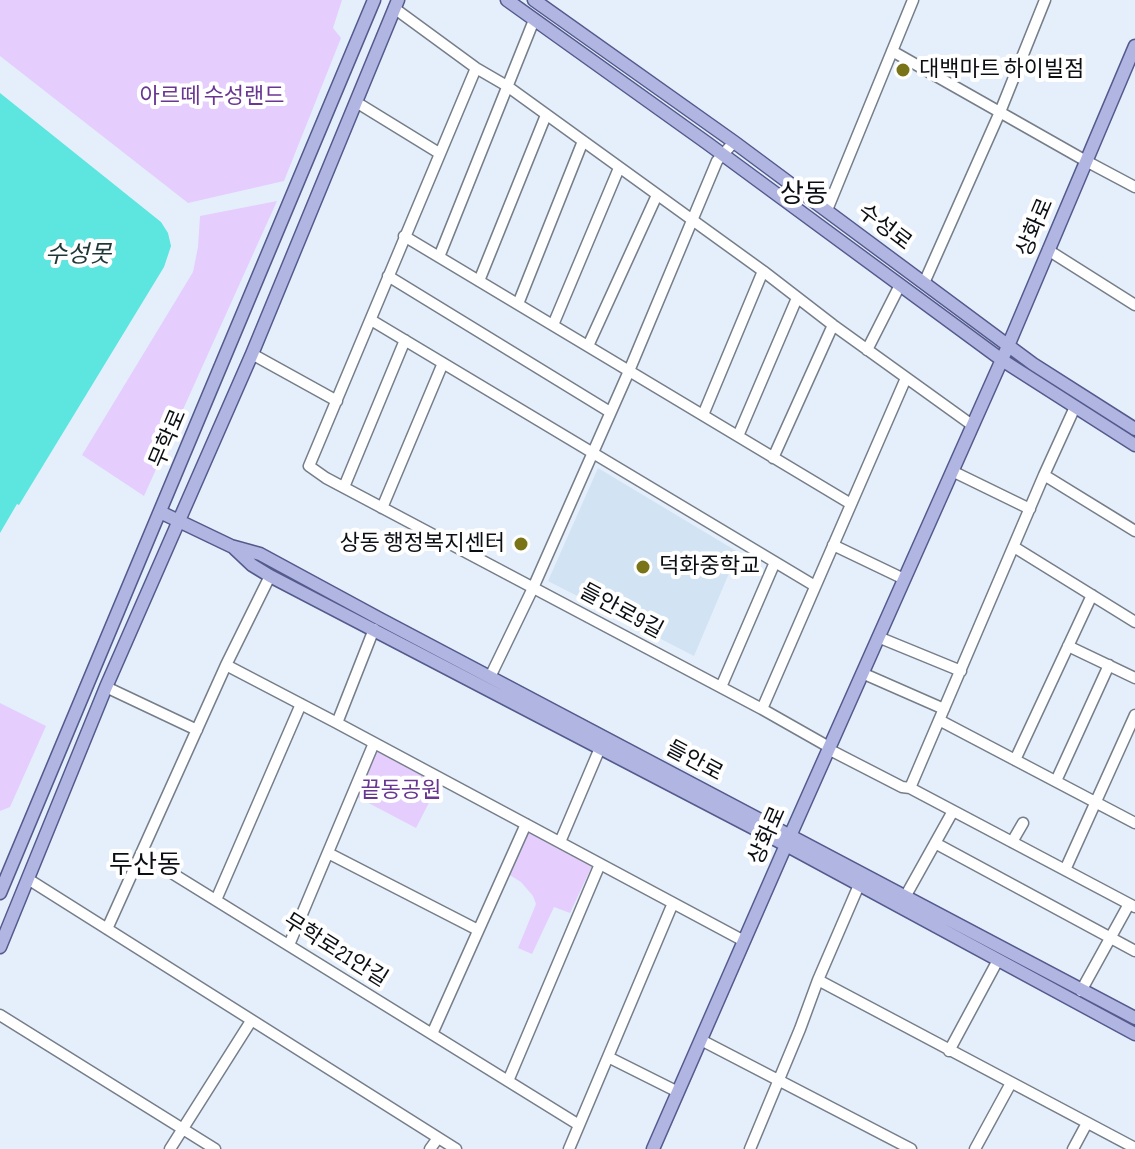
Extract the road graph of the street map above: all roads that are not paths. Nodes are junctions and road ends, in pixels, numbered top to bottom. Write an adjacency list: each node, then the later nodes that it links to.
1 (374, 0): 65 (main road, 무학로)
2 (507, 0): 7 (main road, 수성로)
3 (534, 0): 17 (main road, 수성로)
4 (913, 0): 9 (street)
5 (1045, 0): 14 (street)
6 (396, 4): 11 (street, 무학로); 13 (main road, 무학로)
7 (534, 20): 12 (street); 19 (main road, 수성로)
8 (1135, 46): 10 (main road, 상화로)
9 (892, 51): 14 (street); 24 (street)
10 (1132, 62): 20 (main road, 상화로)
11 (476, 68): 12 (street, 무학로); 18 (street)
12 (507, 86): 15 (street, 무학로); 28 (street)
13 (356, 102): 18 (street); 44 (main road, 무학로)
14 (1000, 112): 20 (street); 32 (street)
15 (546, 115): 16 (street, 무학로); 31 (street)
16 (583, 141): 21 (street, 무학로); 35 (street)
17 (734, 142): 19 (street); 24 (main road, 수성로)
18 (439, 153): 26 (street)
19 (722, 155): 25 (street); 33 (main road, 수성로)
20 (1086, 161): 22 (street); 27 (main road, 상화로)
21 (619, 168): 23 (street, 무학로); 38 (street)
22 (1135, 187)
23 (657, 195): 25 (street, 무학로); 41 (street)
24 (827, 210): 32 (main road, 수성로)
25 (691, 221): 29 (street, 무학로); 47 (street)
26 (404, 236): 28 (street); 30 (street)
27 (1048, 250): 36 (street); 42 (main road, 상화로)
28 (439, 257): 31 (street)
29 (763, 271): 34 (street, 무학로); 52 (street)
30 (388, 276): 37 (street); 51 (street)
31 (479, 281): 35 (street)
32 (924, 283): 42 (main road, 수성로)
33 (900, 285): 43 (street); 45 (main road, 수성로)
34 (797, 298): 39 (street, 무학로); 55 (street)
35 (518, 304): 38 (street)
36 (1135, 305)
37 (371, 320): 40 (street); 49 (street)
38 (553, 325): 41 (street)
39 (833, 325): 43 (street, 무학로); 58 (street)
40 (405, 340): 46 (street); 61 (street)
41 (588, 346): 47 (street)
42 (1008, 346): 45 (main road, 상화로); 54 (main road, 수성로)
43 (867, 350): 48 (street, 무학로)
44 (252, 354): 49 (street); 66 (main road, 무학로)
45 (1002, 360): 50 (main road, 수성로); 53 (main road, 상화로)
46 (443, 363): 57 (street); 63 (street)
47 (629, 371): 51 (street); 52 (street)
48 (906, 378): 53 (street); 62 (street)
49 (337, 401): 61 (street, 들안로9길)
50 (1075, 407): 56 (main road, 수성로); 60 (street)
51 (610, 412): 57 (street)
52 (703, 415): 55 (street)
53 (972, 425): 59 (main road, 상화로)
54 (1135, 429)
55 (738, 436): 58 (street)
56 (1135, 445)
57 (593, 453): 71 (street); 75 (street)
58 (773, 458): 62 (street)
59 (952, 471): 64 (street); 73 (main road, 상화로)
60 (1044, 475): 64 (street); 67 (street)
61 (344, 487): 63 (street, 들안로9길)
62 (851, 504): 68 (street)
63 (382, 508): 75 (street, 들안로9길)
64 (1030, 509): 70 (street)
65 (160, 512): 66 (main road, 들안로); 117 (main road, 무학로)
66 (179, 521): 69 (main road, 들안로); 87 (main road, 무학로)
67 (1135, 531)
68 (833, 545): 73 (street); 74 (street)
69 (231, 546): 72 (main road, 들안로); 85 (main road, 들안로)
70 (1014, 547): 76 (street); 83 (street)
71 (775, 562): 74 (street); 88 (street)
72 (270, 576): 78 (main road, 들안로); 81 (street)
73 (904, 579): 79 (main road, 상화로)
74 (815, 586): 90 (street)
75 (533, 588): 85 (street); 88 (street, 들안로9길)
76 (1092, 595): 77 (street); 80 (street)
77 (1135, 622)
78 (374, 629): 94 (street); 98 (main road, 들안로)
79 (878, 637): 83 (street); 84 (main road, 상화로)
80 (1068, 646): 82 (street); 99 (street)
81 (226, 665): 89 (street); 95 (street)
82 (1109, 665): 86 (street); 100 (street)
83 (961, 671): 91 (street)
84 (862, 673): 91 (street); 97 (main road, 상화로)
85 (490, 677): 107 (main road, 들안로)
86 (1135, 678)
87 (106, 687): 95 (street); 115 (main road, 무학로)
88 (721, 687): 90 (street, 들안로9길)
89 (301, 704): 94 (street); 119 (street)
90 (762, 709): 97 (street)
91 (944, 709): 93 (street)
92 (1135, 715): 102 (street)
93 (939, 720): 99 (street); 101 (street)
94 (337, 723): 96 (street)
95 (197, 730): 112 (street)
96 (374, 743): 106 (street); 111 (street)
97 (829, 747): 101 (street); 107 (main road, 상화로)
98 (600, 748): 107 (main road, 들안로); 108 (street)
99 (1015, 760): 100 (street)
100 (1056, 781): 102 (street)
101 (910, 788): 103 (street)
102 (1095, 802): 105 (street); 114 (street)
103 (953, 811): 109 (street); 110 (street)
104 (1023, 823): 109 (street)
105 (1135, 823)
106 (526, 824): 108 (street); 123 (street)
107 (788, 840): 116 (main road, 들안로); 118 (main road, 들안로); 125 (main road, 상화로)
108 (560, 842): 113 (street)
109 (1012, 842): 114 (street)
110 (935, 843): 118 (street); 124 (street)
111 (328, 853): 123 (street); 126 (street)
112 (141, 854): 119 (street, 무학로21안길); 122 (street)
113 (600, 864): 120 (street); 140 (street)
114 (1065, 870): 121 (street)
115 (28, 879): 122 (street); 127 (main road, 무학로)
116 (859, 885): 129 (main road, 들안로); 130 (street)
117 (0, 893)
118 (905, 897): 131 (main road, 들안로)
119 (216, 900): 126 (street, 무학로21안길)
120 (673, 903): 125 (street); 139 (street)
121 (1132, 906): 124 (street)
122 (107, 929): 134 (street)
123 (478, 930): 135 (street)
124 (1110, 938): 128 (street); 131 (street)
125 (744, 941): 137 (main road, 상화로)
126 (289, 945): 135 (street, 무학로21안길)
127 (0, 947)
128 (1135, 951)
129 (998, 960): 136 (main road, 들안로); 138 (street)
130 (818, 980): 138 (street); 141 (street)
131 (1081, 991): 133 (main road, 들안로)
132 (0, 1015): 146 (street)
133 (1135, 1018)
134 (251, 1021): 146 (street); 147 (street)
135 (432, 1034): 140 (street, 무학로21안길)
136 (1135, 1034)
137 (701, 1040): 141 (street); 143 (main road, 상화로)
138 (949, 1051): 142 (street)
139 (608, 1057): 143 (street); 145 (street)
140 (508, 1081): 145 (street, 무학로21안길)
141 (778, 1081): 148 (street); 157 (street)
142 (1011, 1083): 144 (street); 158 (street)
143 (678, 1092): 155 (main road, 상화로)
144 (1087, 1123): 149 (street); 159 (street)
145 (579, 1125): 154 (street)
146 (182, 1129): 150 (street); 151 (street)
147 (438, 1138): 152 (street); 153 (street)
148 (751, 1146): 156 (street)
149 (1135, 1148)
150 (170, 1149)
151 (215, 1149)
152 (430, 1149)
153 (456, 1149)
154 (569, 1149)
155 (653, 1149)
156 (764, 1149)
157 (911, 1149)
158 (975, 1149)
159 (1073, 1149)

